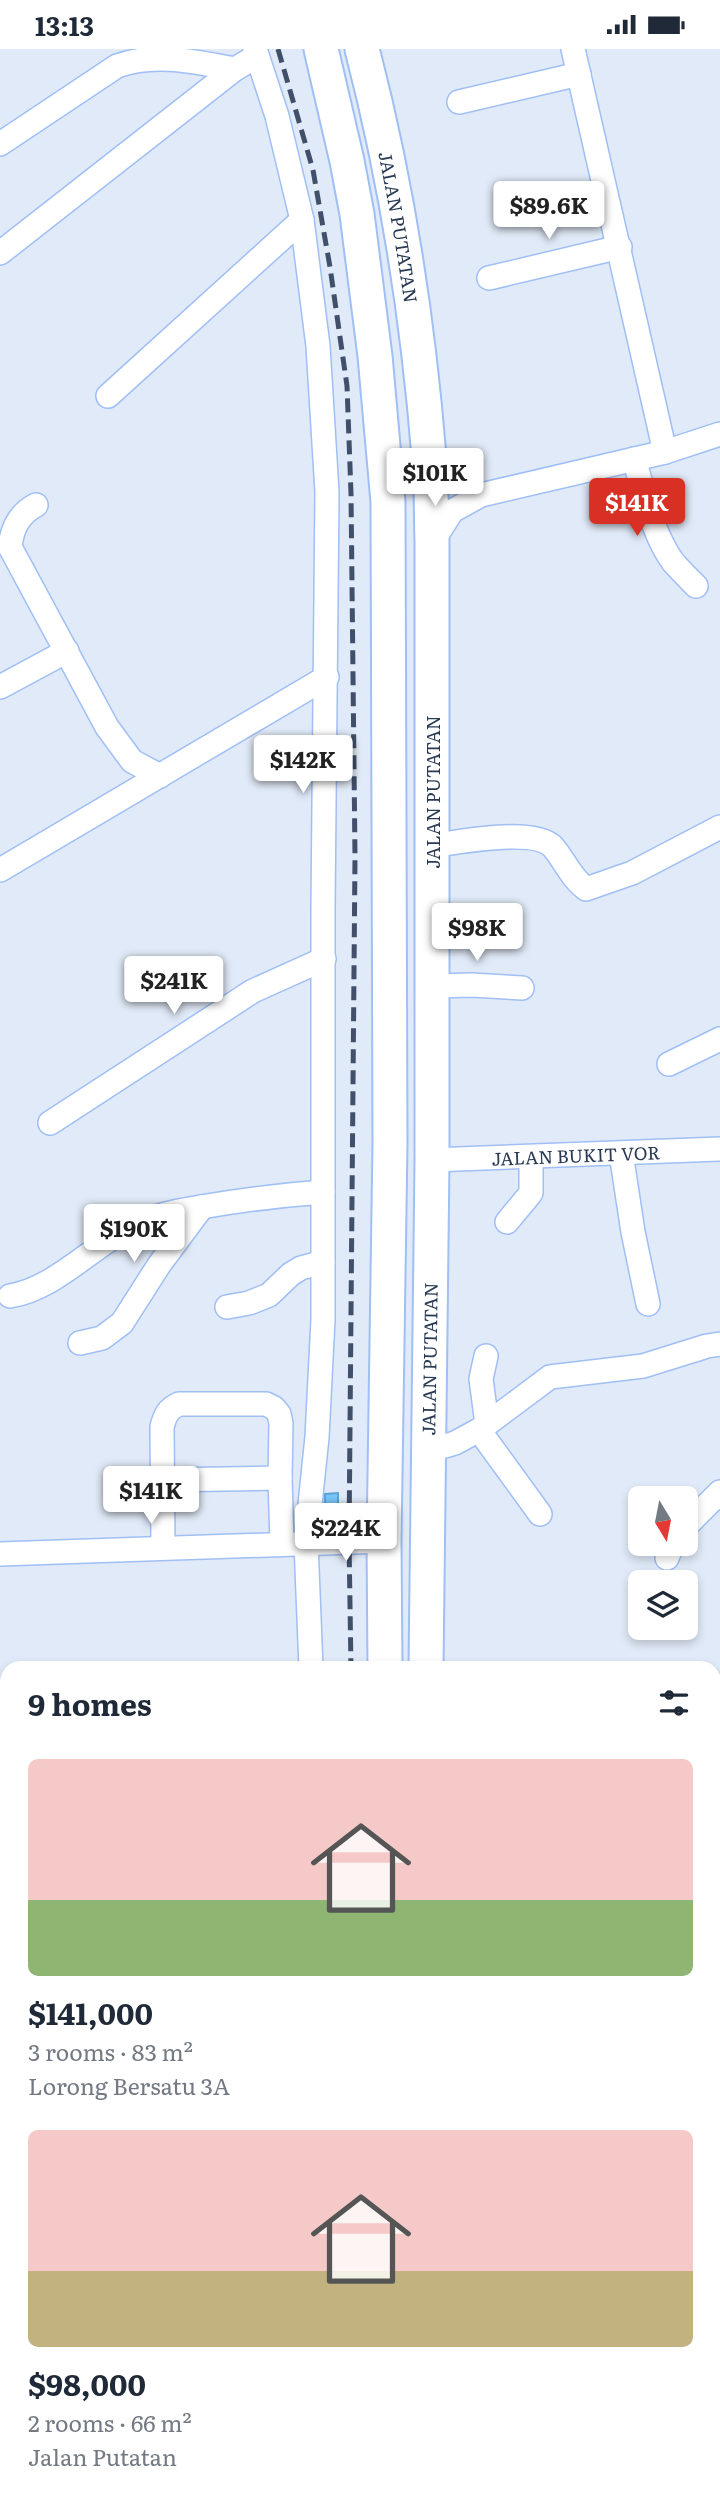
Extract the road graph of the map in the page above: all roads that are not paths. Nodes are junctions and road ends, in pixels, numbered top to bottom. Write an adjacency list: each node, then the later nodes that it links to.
1 (321, 49): 15 (highway)
2 (362, 49): 14 (highway, JALAN PUTATAN)
3 (573, 49): 7 (street)
4 (256, 53): 6 (street); 10 (street)
5 (115, 58): 6 (street); 9 (street)
6 (235, 69): 12 (street)
7 (579, 74): 8 (street); 11 (street)
8 (459, 101)
9 (0, 143)
10 (302, 220): 16 (street); 26 (street)
11 (620, 247): 13 (street); 18 (street)
12 (0, 253)
13 (489, 278)
14 (418, 351): 15 (highway); 20 (highway, JALAN PUTATAN)
15 (375, 356): 38 (highway)
16 (108, 396)
17 (720, 434): 18 (street)
18 (664, 452): 19 (street)
19 (634, 459): 21 (street); 24 (street)
20 (430, 460): 21 (street); 23 (highway, JALAN PUTATAN)
21 (481, 495): 23 (street)
22 (36, 505): 25 (street)
23 (432, 542): 30 (highway, JALAN PUTATAN)
24 (695, 586)
25 (67, 651): 27 (street); 28 (street)
26 (327, 677): 28 (street); 32 (street)
27 (0, 687)
28 (160, 776): 31 (street)
29 (720, 827): 30 (street)
30 (431, 846): 33 (highway, JALAN PUTATAN)
31 (2, 864)
32 (324, 959): 37 (street); 43 (street)
33 (431, 986): 34 (street); 40 (highway, JALAN PUTATAN)
34 (522, 988)
35 (720, 1039): 36 (street)
36 (669, 1065)
37 (50, 1123)
38 (390, 1143): 40 (highway); 62 (highway)
39 (720, 1149): 41 (street, JALAN BUKIT VOR)
40 (432, 1150): 42 (street, JALAN BUKIT VOR); 56 (highway, JALAN PUTATAN)
41 (621, 1153): 42 (street, JALAN BUKIT VOR); 48 (street)
42 (531, 1157): 45 (street)
43 (323, 1192): 44 (street); 46 (street)
44 (202, 1207): 47 (street); 50 (street)
45 (507, 1222)
46 (323, 1262): 49 (street); 55 (street)
47 (10, 1296)
48 (648, 1304)
49 (227, 1307)
50 (80, 1343)
51 (720, 1344): 53 (street)
52 (486, 1356): 53 (street)
53 (483, 1427): 56 (street); 61 (street)
54 (282, 1437): 55 (street); 57 (street); 58 (street)
55 (317, 1437): 63 (street)
56 (428, 1451): 67 (highway, JALAN PUTATAN)
57 (280, 1478): 58 (street); 64 (street)
58 (163, 1480): 65 (street)
59 (720, 1492): 60 (street)
60 (698, 1513)
61 (540, 1514)
62 (384, 1541): 63 (street); 68 (highway)
63 (306, 1543): 64 (street); 69 (street)
64 (282, 1544): 65 (street)
65 (163, 1547): 66 (street)
66 (0, 1554)
67 (426, 1629): 68 (highway); 71 (highway, JALAN PUTATAN)
68 (385, 1631): 70 (highway)
69 (311, 1661)
70 (385, 1661)
71 (426, 1661)

